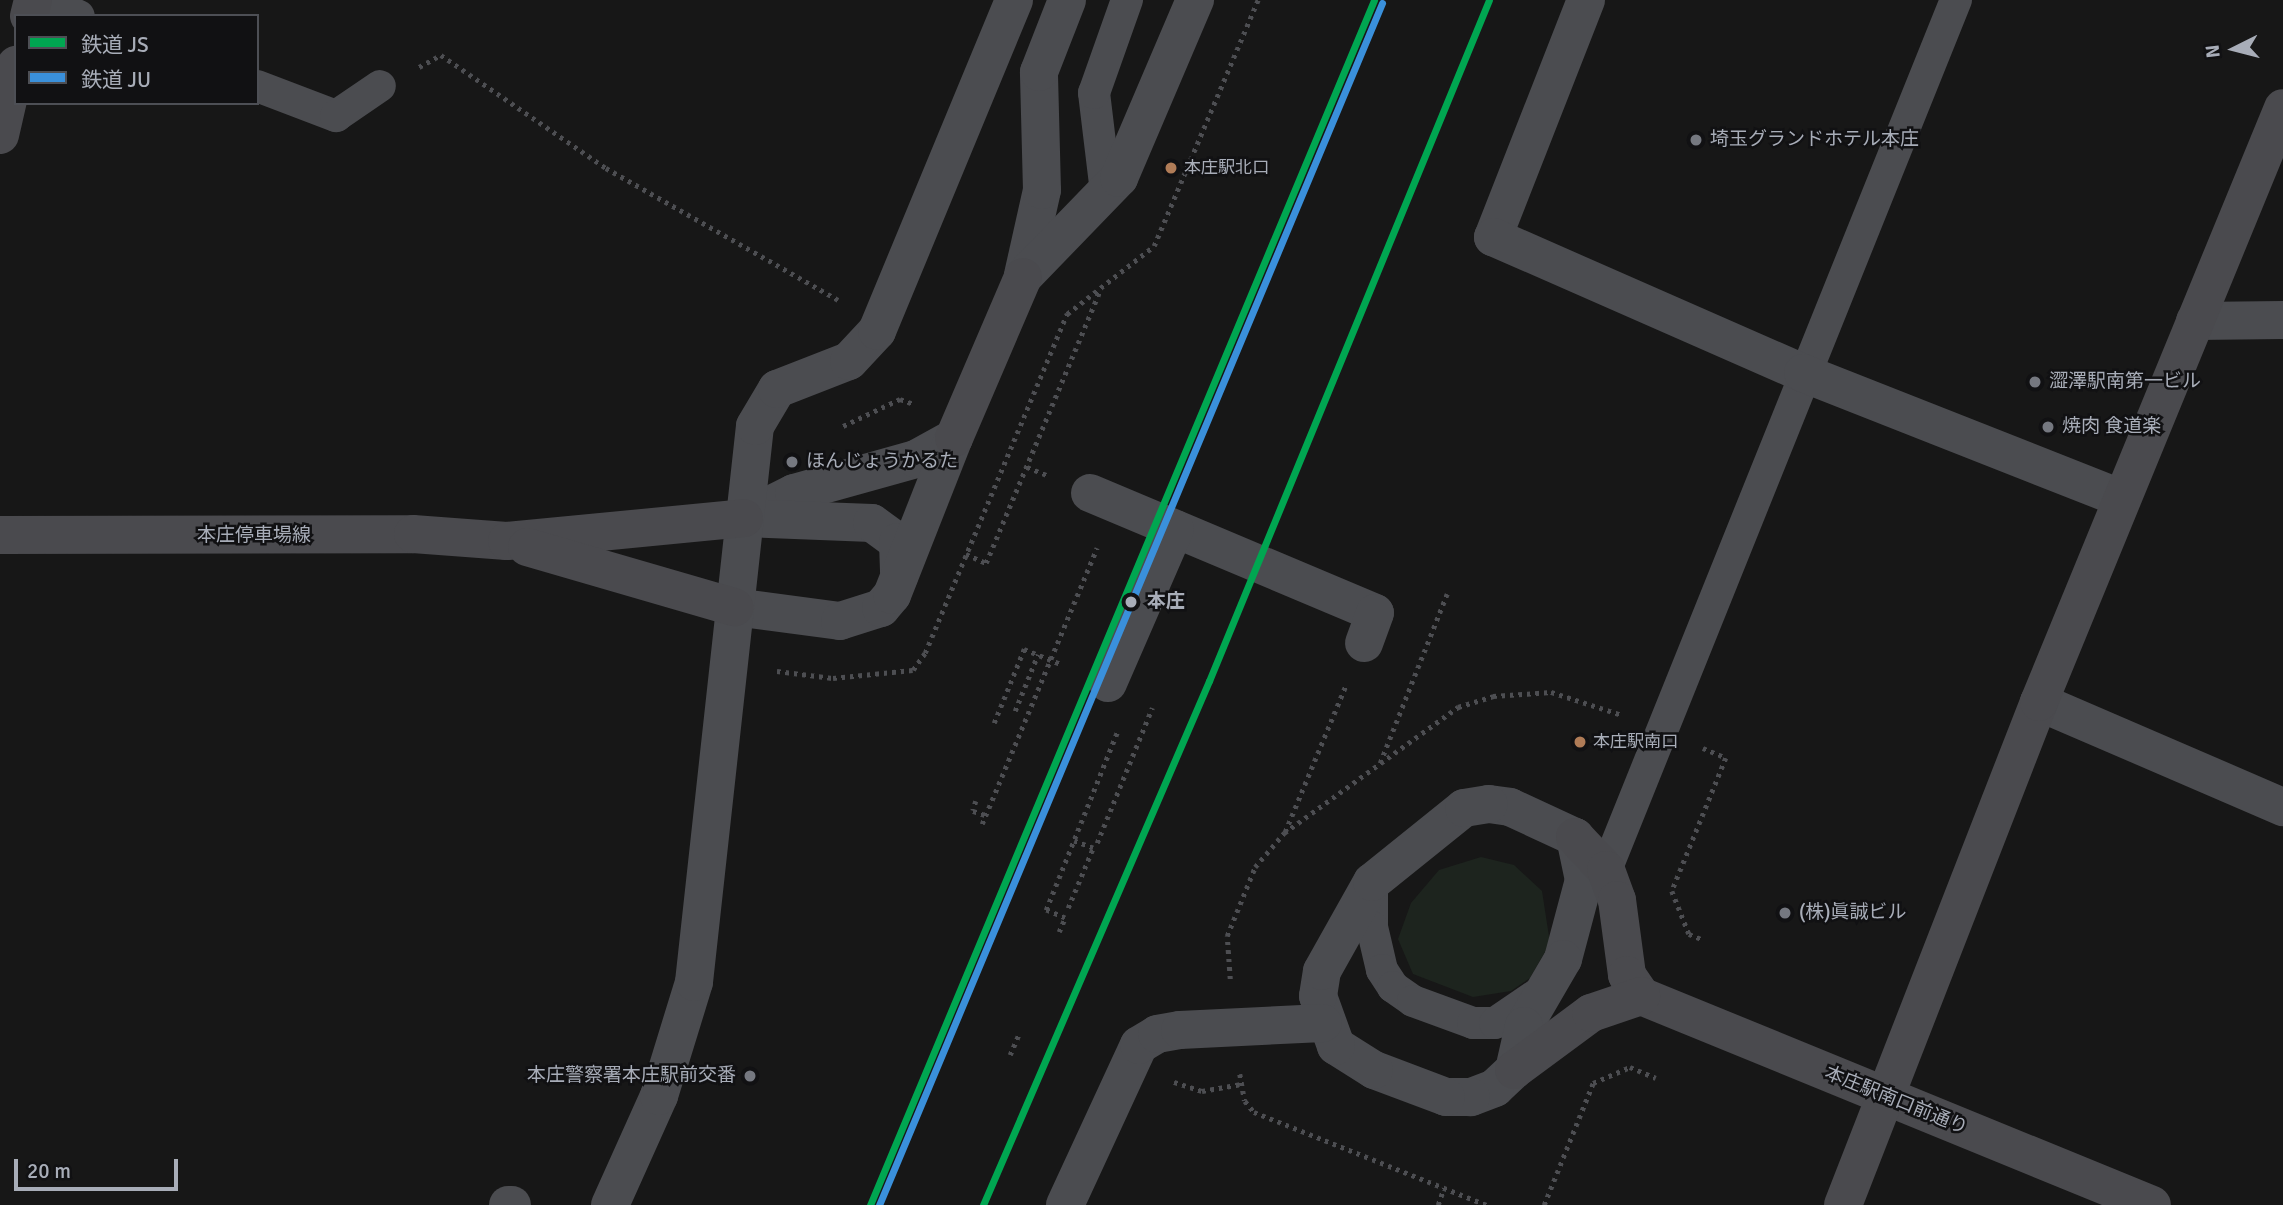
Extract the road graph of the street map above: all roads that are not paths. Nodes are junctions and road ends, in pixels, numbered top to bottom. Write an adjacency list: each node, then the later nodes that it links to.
1 (43, 0): 8 (lane)
2 (1014, 0): 22 (street)
3 (1066, 0): 15 (street)
4 (1127, 0): 14 (lane)
5 (1195, 0): 14 (street)
6 (1586, 0): 18 (street)
7 (1956, 0): 18 (lane)
8 (74, 14)
9 (14, 74): 13 (street)
10 (380, 86): 11 (lane)
11 (259, 87)
12 (2283, 108): 17 (street)
13 (0, 135)
14 (1106, 192): 15 (street)
15 (1023, 277): 19 (street)
16 (2283, 320): 17 (street)
17 (2195, 321): 21 (street)
18 (1803, 373): 21 (street); 33 (lane)
19 (954, 438): 22 (street); 26 (street)
20 (1090, 493): 23 (street)
21 (2121, 498): 30 (street)
22 (744, 518): 25 (street); 26 (street); 27 (street)
23 (1175, 529): 28 (street); 29 (street)
24 (0, 535): 25 (street, 本庄停車場線)
25 (507, 541): 27 (street)
26 (899, 576): 27 (street)
27 (734, 607): 40 (street)
28 (1364, 643)
29 (1108, 683)
30 (2039, 702): 31 (street); 39 (street)
31 (2283, 807)
32 (1575, 837): 33 (street); 34 (street); 35 (street)
33 (1606, 870): 36 (street)
34 (1372, 882): 35 (lane); 37 (street)
35 (1551, 984): 38 (street)
36 (1641, 996): 38 (street); 39 (street, 本庄駅南口前通り)
37 (1323, 1023): 38 (street); 41 (street)
38 (1514, 1070)
39 (1886, 1097): 42 (street); 43 (street, 本庄駅南口前通り)
40 (610, 1205)
41 (1065, 1205)
42 (1843, 1205)
43 (2152, 1205)

